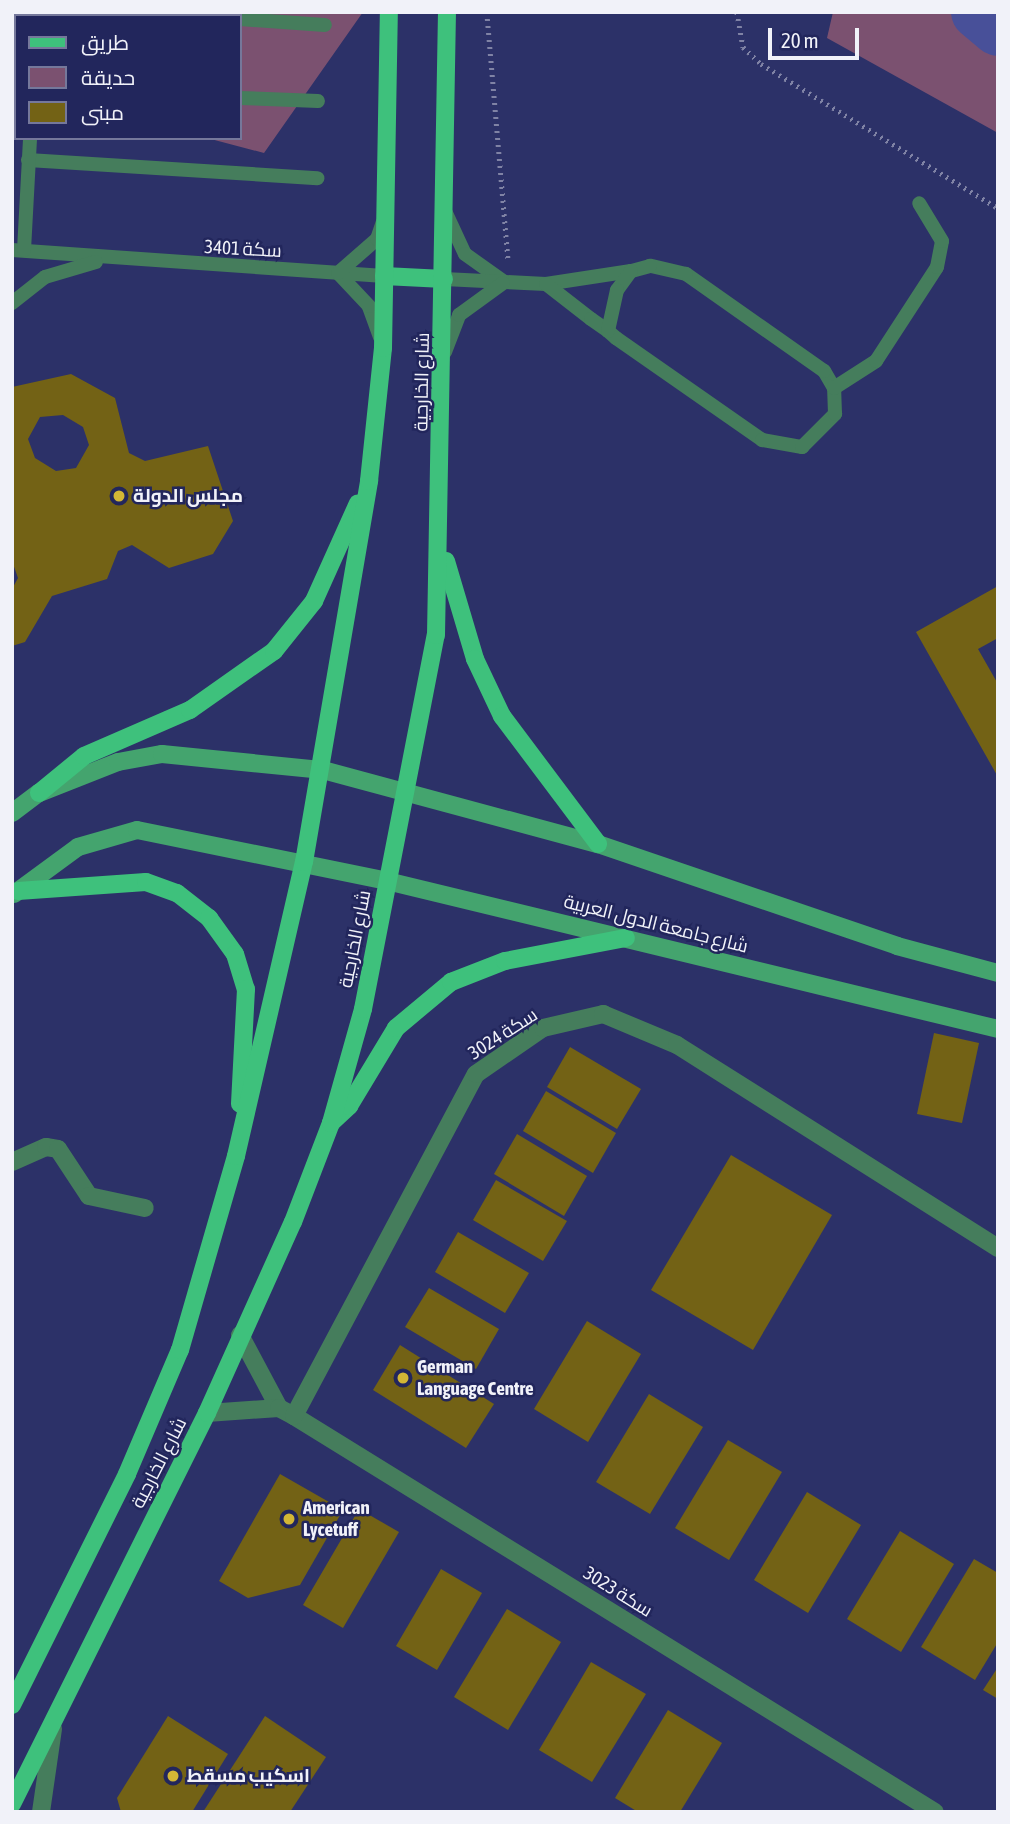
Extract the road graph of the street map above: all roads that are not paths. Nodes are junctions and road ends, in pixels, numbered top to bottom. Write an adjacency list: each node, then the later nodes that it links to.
1 (155, 12): 4 (lane)
2 (389, 12): 14 (main road, شارع الخارجية)
3 (447, 12): 13 (main road, شارع الخارجية)
4 (178, 14)
5 (242, 19): 6 (lane)
6 (325, 25)
7 (242, 97): 8 (lane)
8 (317, 101)
9 (30, 140): 10 (lane)
10 (29, 160): 11 (lane); 15 (lane)
11 (317, 178)
12 (919, 203): 27 (lane)
13 (445, 211): 20 (main road, شارع الخارجية); 21 (lane)
14 (385, 215): 18 (lane); 19 (main road, شارع الخارجية)
15 (18, 250): 16 (lane)
16 (101, 261): 18 (lane, سكة 3401); 23 (lane)
17 (631, 271): 22 (lane); 24 (lane); 27 (lane)
18 (338, 274): 19 (lane, سكة 3401); 25 (lane)
19 (384, 276): 20 (main road); 25 (main road, شارع الخارجية)
20 (444, 279): 21 (lane); 26 (main road, شارع الخارجية)
21 (504, 282): 22 (lane); 26 (lane)
22 (546, 284): 24 (lane)
23 (12, 303)
24 (608, 331): 27 (lane)
25 (383, 348): 28 (main road, شارع الخارجية)
26 (443, 357): 29 (main road, شارع الخارجية)
27 (834, 388)
28 (369, 481): 30 (main road, شارع الخارجية); 32 (main road)
29 (442, 540): 31 (main road, شارع الخارجية); 34 (main road)
30 (323, 770): 31 (main road); 32 (main road); 35 (main road, شارع الخارجية)
31 (405, 789): 34 (main road); 36 (main road, شارع الخارجية)
32 (39, 793): 33 (main road)
33 (12, 813)
34 (598, 844): 39 (main road)
35 (304, 862): 36 (main road, شارع جامعة الدول العربية); 37 (main road, شارع جامعة الدول العربية); 42 (main road, شارع الخارجية)
36 (387, 881): 38 (main road, شارع جامعة الدول العربية); 41 (main road, شارع الخارجية)
37 (15, 893): 42 (main road)
38 (626, 938): 40 (main road, شارع جامعة الدول العربية); 41 (main road)
39 (998, 973)
40 (998, 1029)
41 (331, 1123): 46 (main road, شارع الخارجية)
42 (236, 1156): 49 (main road, شارع الخارجية)
43 (12, 1162): 44 (street)
44 (145, 1208)
45 (998, 1248): 47 (street, سكة 3024)
46 (240, 1335): 47 (street); 48 (main road, شارع الخارجية)
47 (286, 1412): 48 (street); 53 (street, سكة 3023)
48 (207, 1413): 50 (main road, شارع الخارجية)
49 (12, 1705)
50 (55, 1718): 51 (main road, شارع الخارجية); 52 (street)
51 (12, 1804)
52 (41, 1812)
53 (935, 1812)

